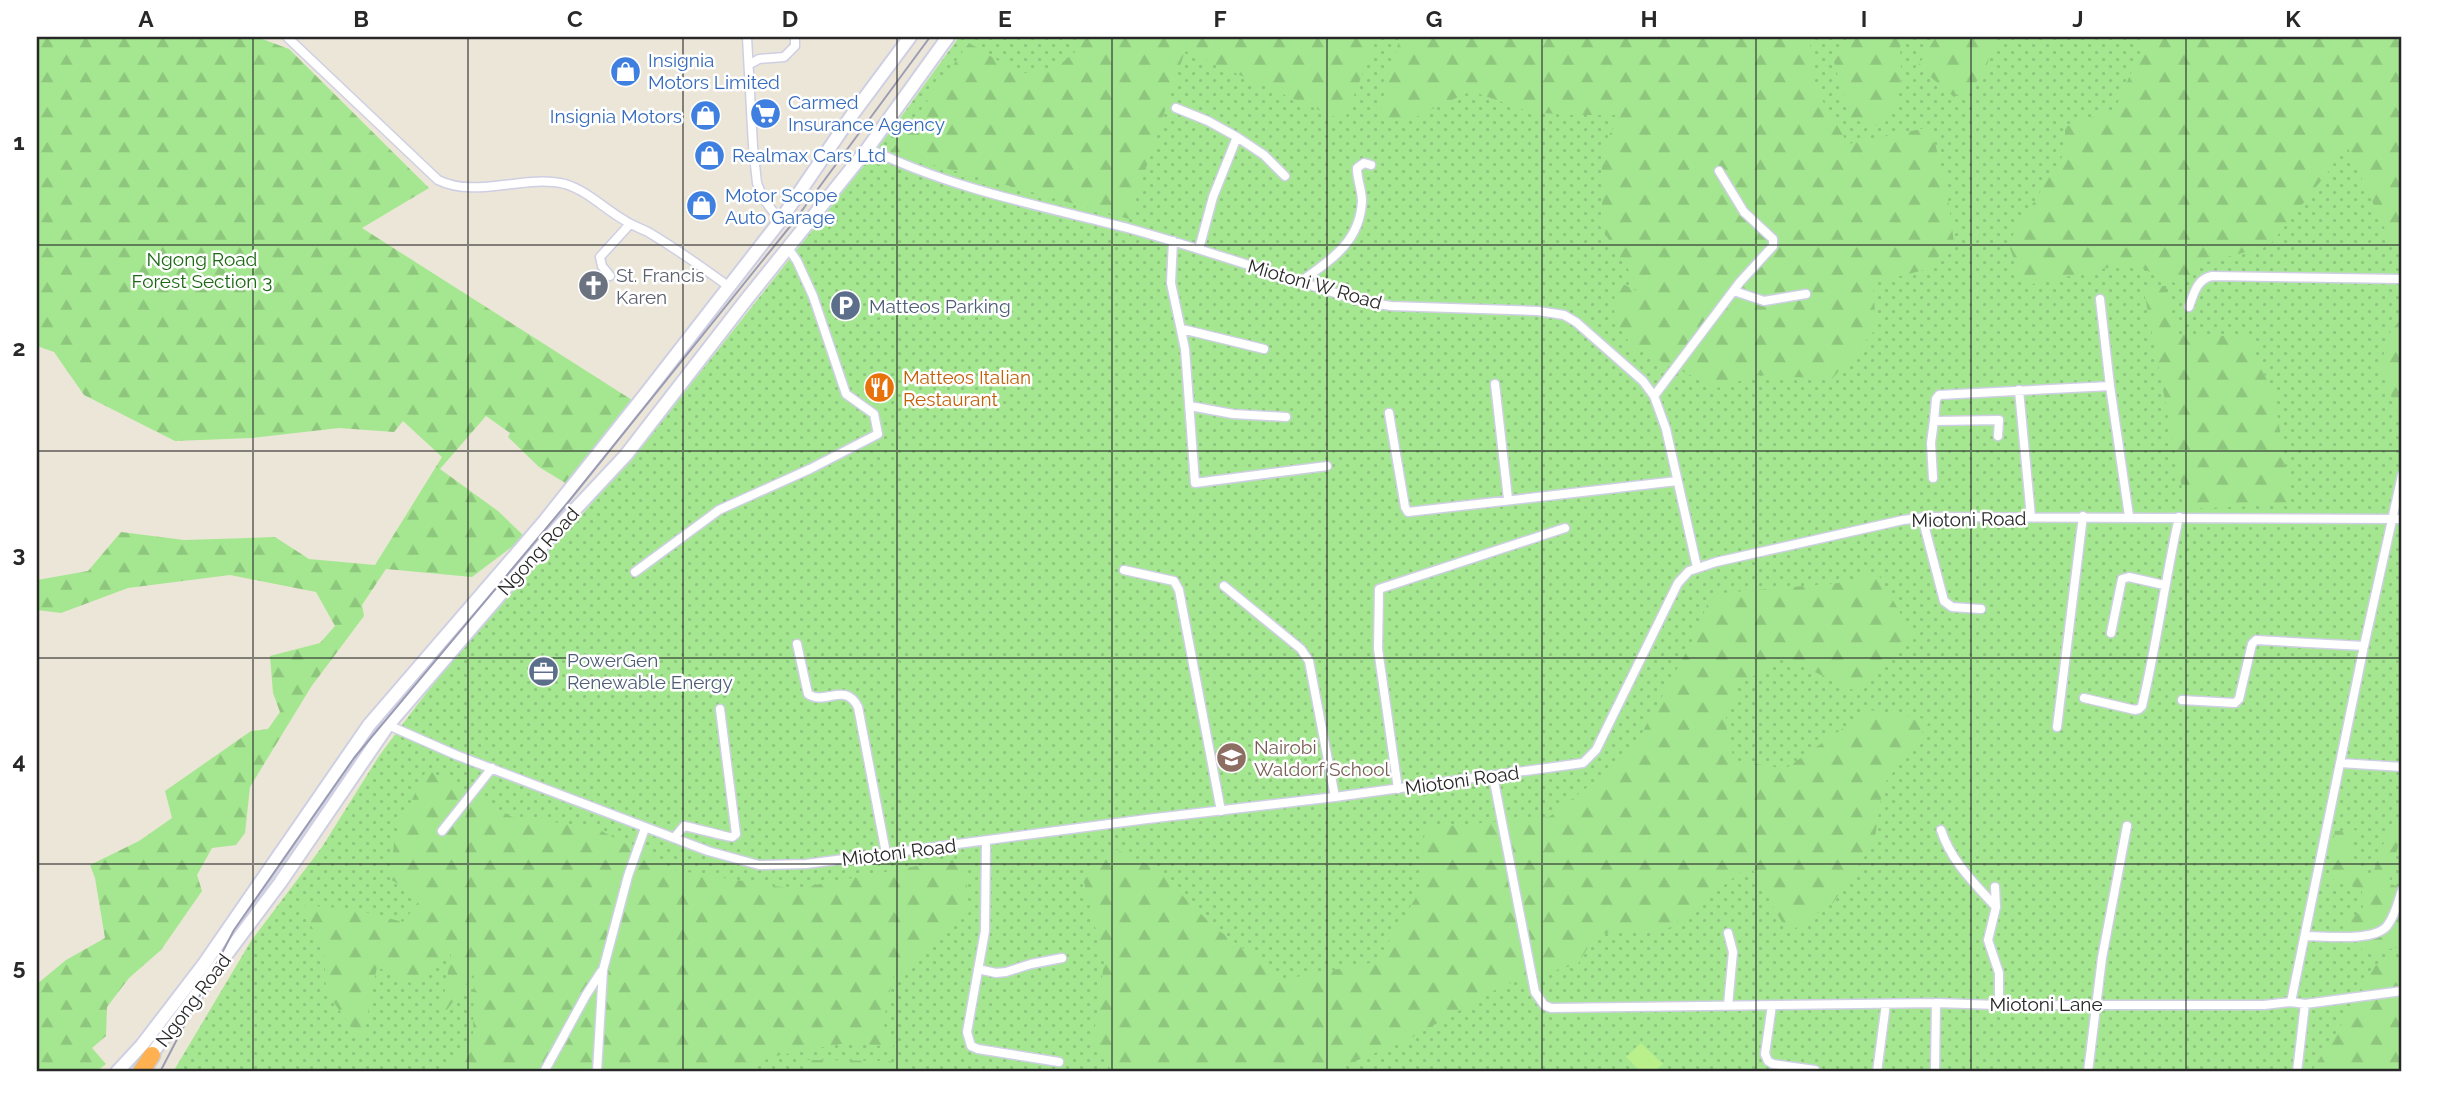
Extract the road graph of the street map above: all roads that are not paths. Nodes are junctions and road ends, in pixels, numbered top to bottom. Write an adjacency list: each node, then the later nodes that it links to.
1 (287, 37): 14 (street)
2 (747, 37): 6 (street)
3 (795, 37): 6 (street)
4 (910, 37): 13 (main road, Ngong Road)
5 (948, 37): 9 (main road, Ngong Road)
6 (750, 64): 13 (street)
7 (1176, 108): 8 (street)
8 (1237, 137): 12 (street); 17 (street)
9 (868, 148): 15 (street, Miotoni W Road); 16 (main road, Ngong Road)
10 (1371, 165): 20 (street)
11 (1719, 171): 22 (street)
12 (1285, 176)
13 (780, 221): 21 (main road, Ngong Road)
14 (629, 224): 18 (street); 21 (street)
15 (1173, 241): 17 (street, Miotoni W Road); 26 (street)
16 (788, 248): 33 (main road, Ngong Road); 53 (street)
17 (1199, 248): 20 (street, Miotoni W Road)
18 (610, 276)
19 (2402, 279): 25 (street)
20 (1300, 282): 32 (street, Miotoni W Road)
21 (728, 286): 31 (main road, Ngong Road)
22 (1734, 291): 23 (street); 32 (street)
23 (1806, 294)
24 (2101, 299): 29 (street)
25 (2189, 307)
26 (1182, 329): 27 (street); 34 (street)
27 (1264, 349)
28 (1495, 384): 43 (street)
29 (2110, 386): 30 (street); 45 (street)
30 (2019, 390): 37 (street); 47 (street)
31 (644, 396): 33 (main road); 99 (main road, Ngong Road)
32 (1654, 396): 42 (street, Miotoni W Road)
33 (664, 406): 63 (main road, Ngong Road)
34 (1190, 406): 36 (street); 39 (street)
35 (1390, 413): 43 (street)
36 (1286, 417)
37 (1934, 421): 38 (street); 41 (street)
38 (1998, 436)
39 (1327, 466)
40 (2402, 475): 49 (street)
41 (1933, 478)
42 (1677, 481): 43 (street); 51 (street, Miotoni W Road)
43 (1508, 499)
44 (2083, 516): 45 (street, Miotoni Road); 47 (street, Miotoni Road); 64 (street)
45 (2129, 516): 48 (street, Miotoni Road)
46 (1922, 517): 47 (street, Miotoni Road); 51 (street, Miotoni Road); 56 (street)
47 (2031, 517)
48 (2179, 517): 49 (street, Miotoni Road); 54 (street)
49 (2398, 519): 59 (street)
50 (1565, 528): 69 (street)
51 (1697, 567): 68 (street, Miotoni Road)
52 (1124, 570): 71 (street)
53 (635, 572)
54 (2164, 585): 57 (street); 60 (street)
55 (1224, 586): 70 (street)
56 (1981, 609)
57 (2111, 633)
58 (797, 644): 78 (street)
59 (2364, 646): 61 (street); 65 (street)
60 (2084, 698)
61 (2182, 700)
62 (720, 709): 76 (street)
63 (388, 724): 67 (street, Miotoni Road); 96 (main road, Ngong Road)
64 (2057, 727)
65 (2340, 763): 66 (street); 83 (street)
66 (2402, 767)
67 (492, 768): 73 (street, Miotoni Road); 75 (street)
68 (1493, 776): 69 (street, Miotoni Road); 93 (street, Miotoni Lane)
69 (1398, 789): 70 (street, Miotoni Road)
70 (1335, 797): 71 (street, Miotoni Road)
71 (1221, 811): 77 (street, Miotoni Road)
72 (2127, 826): 91 (street)
73 (645, 828): 76 (street, Miotoni Road); 86 (street)
74 (1941, 830): 81 (street)
75 (442, 831)
76 (674, 838): 78 (street, Miotoni Road)
77 (986, 841): 78 (street, Miotoni Road); 85 (street)
78 (886, 853)
79 (1995, 887): 81 (street)
80 (2402, 890): 83 (street)
81 (1996, 907): 95 (street)
82 (1728, 933): 93 (street)
83 (2305, 936): 88 (street)
84 (1062, 958): 85 (street)
85 (978, 969): 97 (street)
86 (603, 970): 101 (street); 102 (street)
87 (2402, 991): 92 (street, Miotoni Lane)
88 (2291, 1002): 91 (street, Miotoni Lane); 92 (street, Miotoni Lane)
89 (1936, 1003): 90 (street, Miotoni Lane); 95 (street, Miotoni Lane); 104 (street)
90 (1886, 1004): 94 (street, Miotoni Lane); 103 (street)
91 (2095, 1004): 95 (street, Miotoni Lane); 105 (street)
92 (2305, 1004): 106 (street)
93 (1728, 1005): 94 (street, Miotoni Lane)
94 (1772, 1005): 98 (street)
95 (1999, 1005)
96 (152, 1055): 100 (highway)
97 (1059, 1062)
98 (1815, 1070)
99 (117, 1072)
100 (138, 1072)
101 (544, 1072)
102 (597, 1072)
103 (1877, 1072)
104 (1934, 1072)
105 (2088, 1072)
106 (2297, 1072)

